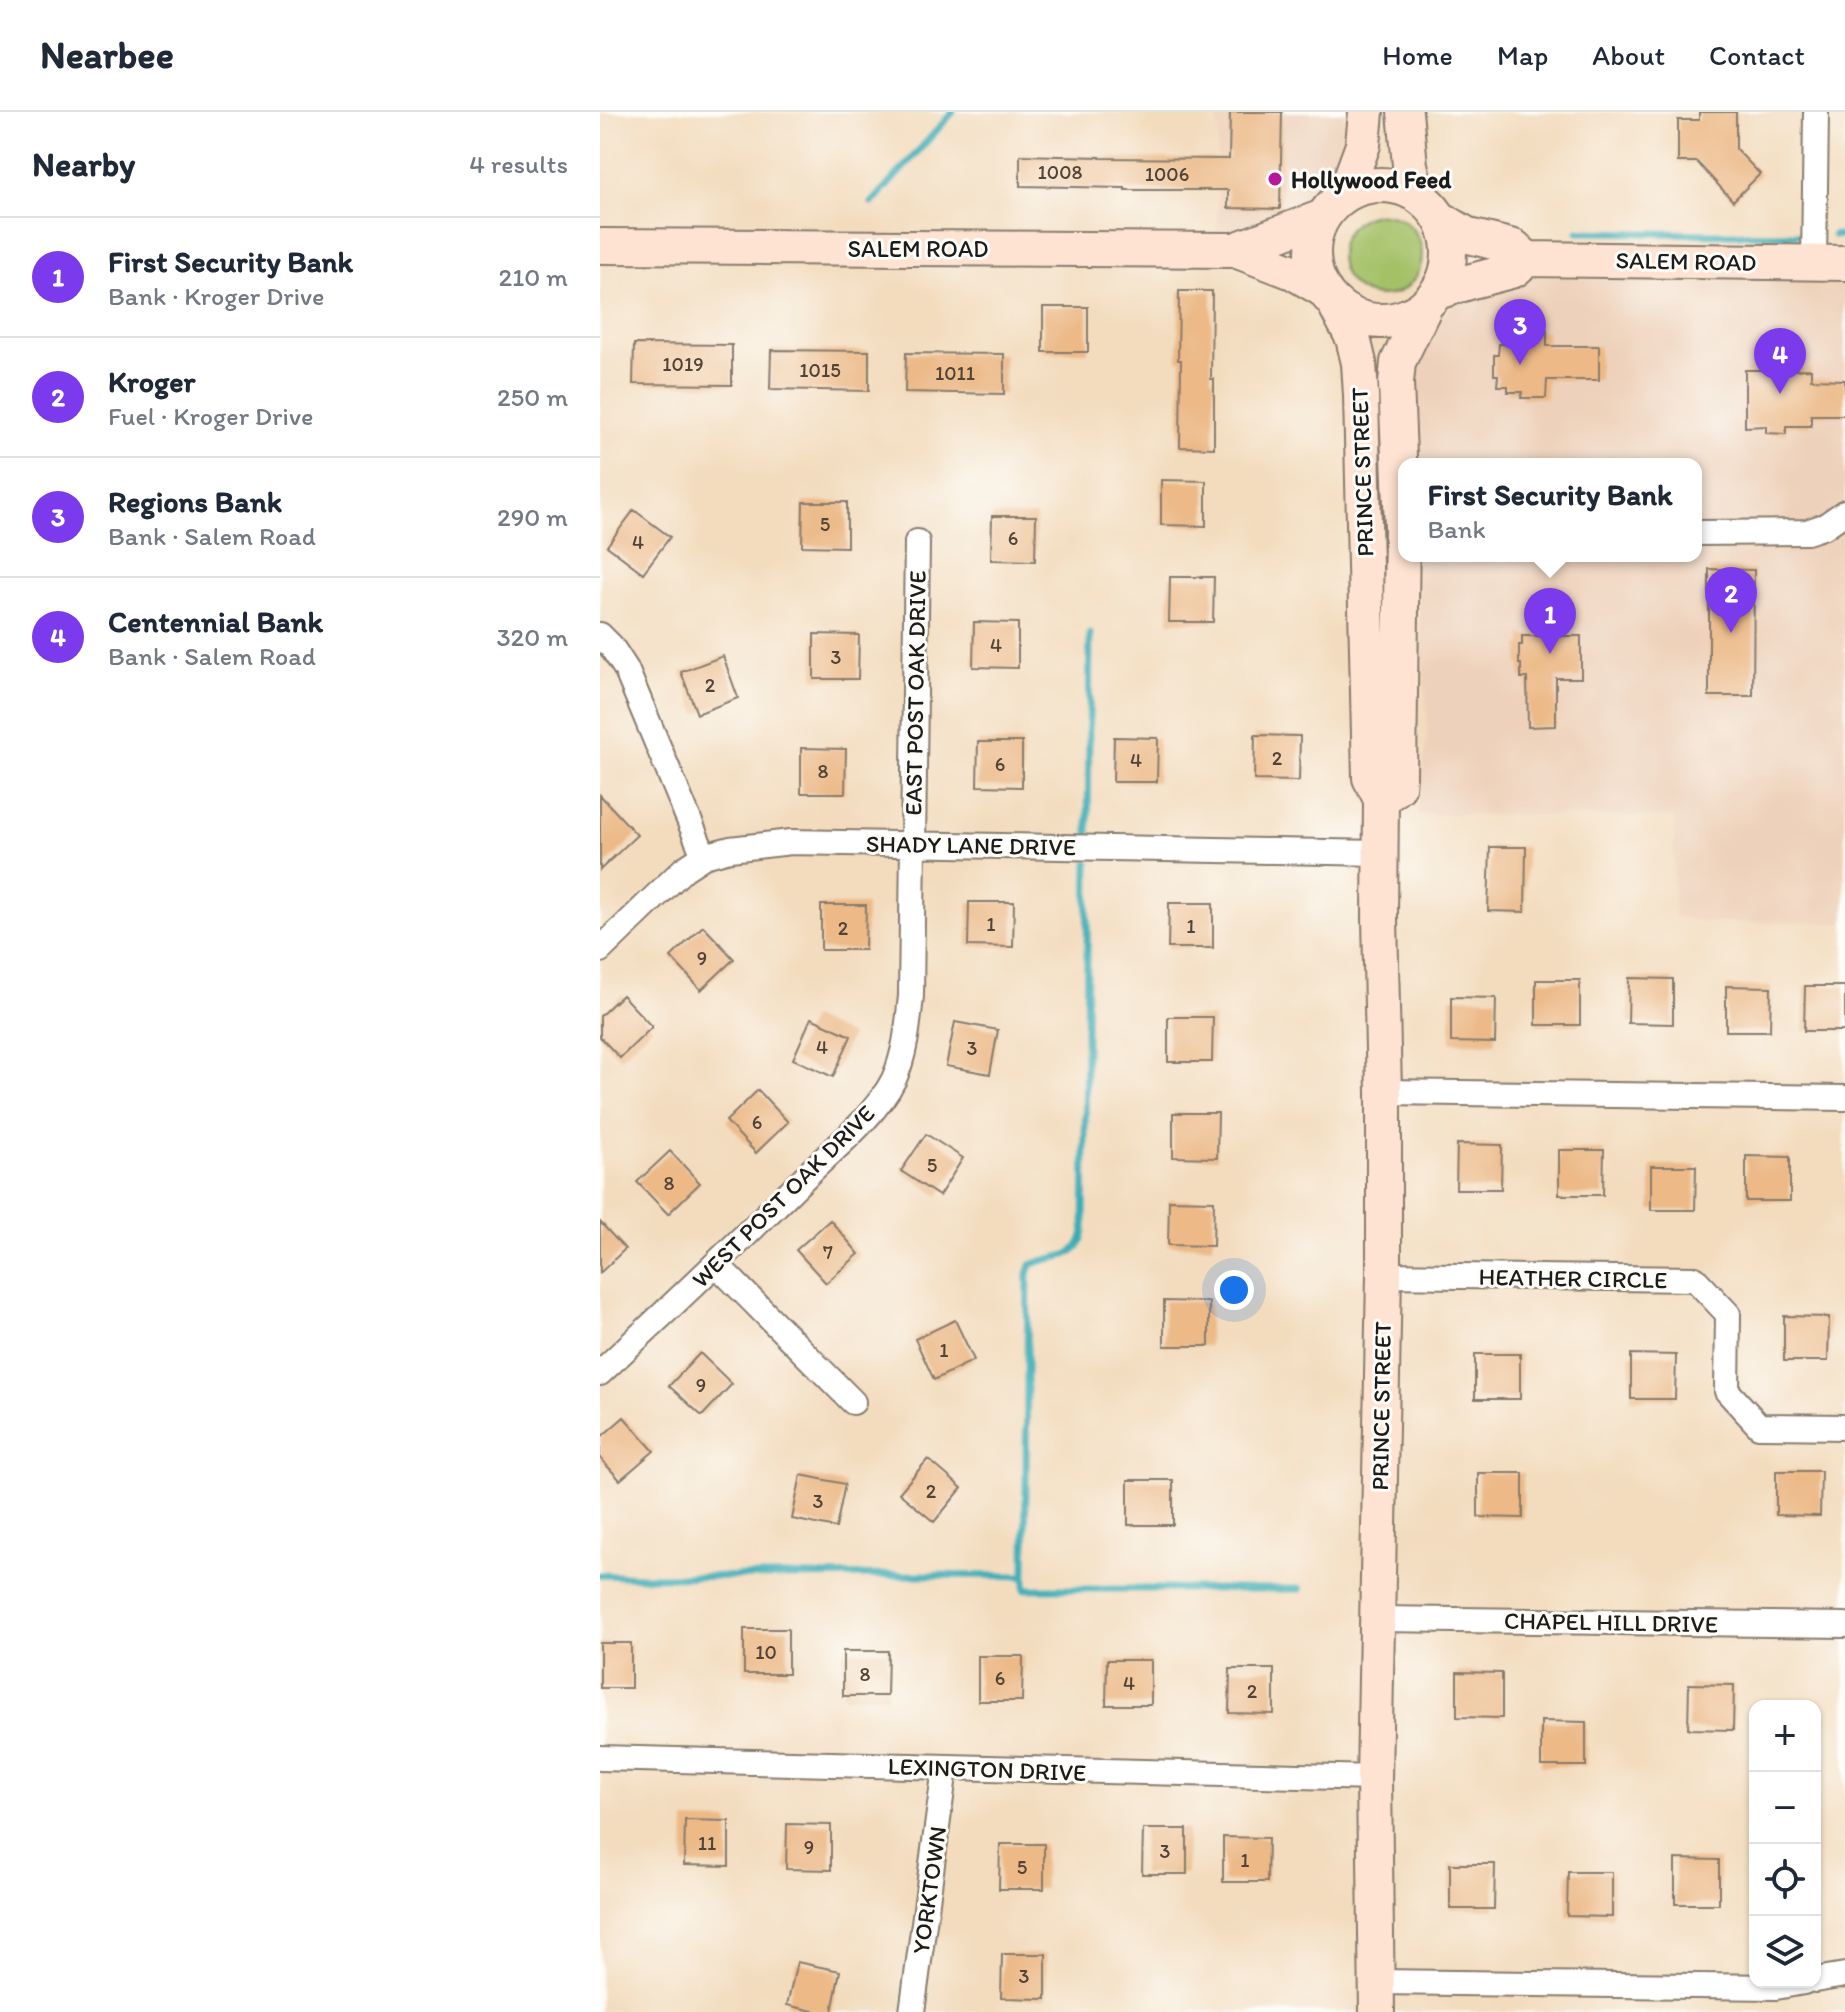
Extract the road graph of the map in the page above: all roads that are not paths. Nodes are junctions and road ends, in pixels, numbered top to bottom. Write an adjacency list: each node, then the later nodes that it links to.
1 (1366, 112): 5 (main road)
2 (1405, 112): 4 (main road)
3 (1816, 112): 10 (street)
4 (1417, 194): 5 (main road); 6 (main road)
5 (1334, 205): 8 (main road, SALEM ROAD); 12 (main road)
6 (1441, 219): 9 (main road, SALEM ROAD); 11 (main road)
7 (600, 246): 8 (main road, SALEM ROAD)
8 (1235, 250): 12 (main road, SALEM ROAD)
9 (1527, 259): 10 (main road, SALEM ROAD); 11 (main road, SALEM ROAD)
10 (1829, 263)
11 (1431, 298): 12 (main road); 13 (main road, PRINCE STREET)
12 (1331, 299): 19 (main road, PRINCE STREET)
13 (1399, 458)
14 (1845, 512): 15 (street)
15 (1702, 533)
16 (917, 542): 20 (street, EAST POST OAK DRIVE)
17 (1401, 562): 19 (main road, PRINCE STREET)
18 (600, 635): 22 (street)
19 (1390, 788): 21 (main road, PRINCE STREET)
20 (913, 844): 21 (street, SHADY LANE DRIVE); 22 (street, SHADY LANE DRIVE); 26 (street, WEST POST OAK DRIVE)
21 (1381, 853): 24 (main road, PRINCE STREET)
22 (704, 856): 23 (street, SHADY LANE DRIVE)
23 (600, 950)
24 (1384, 1092): 25 (street); 27 (main road, PRINCE STREET)
25 (1845, 1098)
26 (716, 1264): 28 (street, WEST POST OAK DRIVE); 29 (street)
27 (1384, 1275): 30 (street, HEATHER CIRCLE); 31 (main road, PRINCE STREET)
28 (600, 1373)
29 (853, 1402)
30 (1845, 1427)
31 (1377, 1619): 32 (street, CHAPEL HILL DRIVE); 35 (main road, PRINCE STREET)
32 (1845, 1625)
33 (600, 1758): 34 (street, LEXINGTON DRIVE)
34 (945, 1768): 35 (street, LEXINGTON DRIVE); 40 (street, YORKTOWN)
35 (1374, 1778): 39 (main road, PRINCE STREET)
36 (1845, 1975): 37 (street)
37 (1821, 1979)
38 (1749, 1988): 39 (street)
39 (1377, 1997)
40 (912, 2012)

